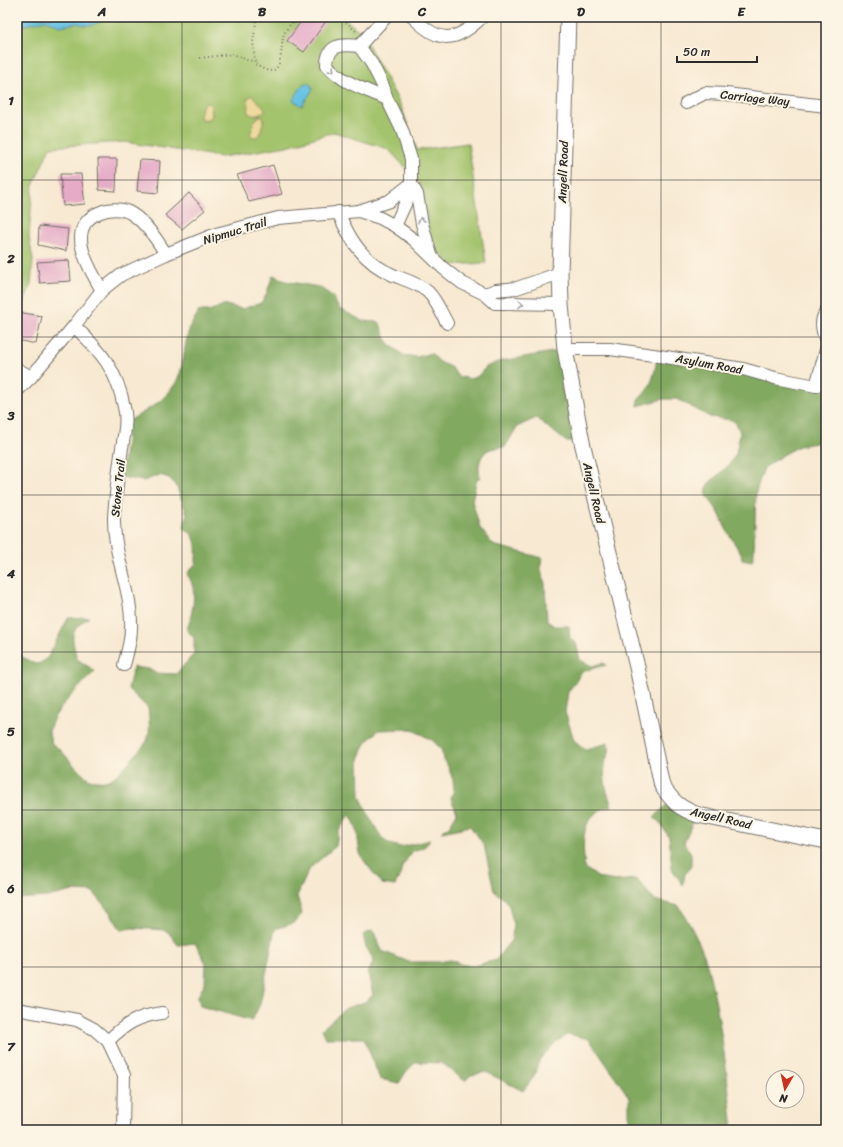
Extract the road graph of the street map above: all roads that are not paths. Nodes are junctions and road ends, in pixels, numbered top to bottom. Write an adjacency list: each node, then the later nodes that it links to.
1 (386, 17): 5 (street)
2 (413, 17): 3 (street)
3 (482, 17)
4 (568, 17): 15 (street, Angell Road)
5 (361, 43): 6 (street); 6 (street, one-way to 6)
6 (387, 99): 9 (street)
7 (686, 103): 8 (street, Carriage Way)
8 (826, 106)
9 (411, 184): 10 (street); 12 (street); 14 (street, one-way to 9)
10 (359, 211): 11 (street, Nipmuc Trail); 12 (street, Nipmuc Trail)
11 (338, 212): 13 (street, Nipmuc Trail); 20 (street)
12 (395, 226): 14 (street, Nipmuc Trail)
13 (166, 254): 16 (street, Nipmuc Trail); 16 (street)
14 (432, 257): 17 (street, Nipmuc Trail)
15 (560, 273): 17 (street); 18 (street, Angell Road)
16 (102, 290): 21 (street, Nipmuc Trail)
17 (485, 294): 18 (street, Nipmuc Trail, one-way to 18)
18 (561, 304): 23 (street, Angell Road)
19 (826, 312): 22 (street)
20 (447, 323)
21 (74, 326): 26 (street, Nipmuc Trail); 28 (street, Stone Trail)
22 (826, 340)
23 (565, 349): 24 (street, Asylum Road); 29 (street, Angell Road)
24 (826, 350)
25 (17, 369): 26 (street)
26 (31, 378): 27 (street, Nipmuc Trail)
27 (17, 391)
28 (124, 665)
29 (826, 841)
30 (17, 1009): 32 (street)
31 (162, 1013): 32 (street)
32 (108, 1041): 33 (street)
33 (123, 1130)

